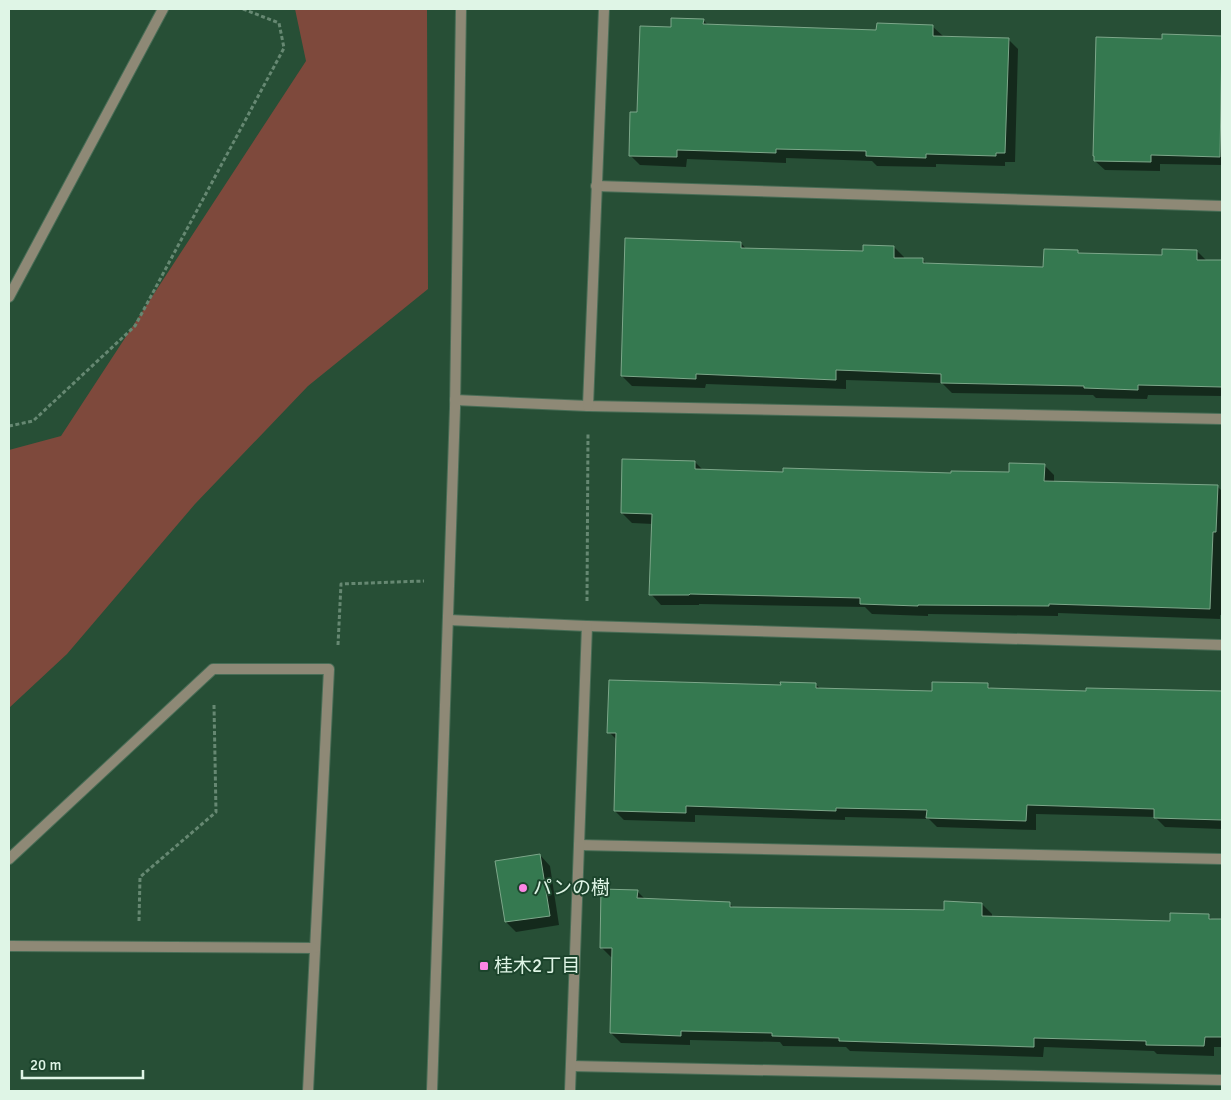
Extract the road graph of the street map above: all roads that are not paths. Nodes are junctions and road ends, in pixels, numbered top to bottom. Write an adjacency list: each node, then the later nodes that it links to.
1 (163, 9): 6 (street)
2 (461, 9): 7 (street)
3 (604, 9): 4 (street)
4 (596, 186): 5 (street); 8 (street)
5 (1222, 206)
6 (9, 295)
7 (455, 400): 8 (street); 10 (street)
8 (588, 406): 9 (street)
9 (1222, 419)
10 (449, 620): 11 (street); 21 (street)
11 (587, 626): 12 (street); 13 (street)
12 (1222, 645)
13 (579, 845): 15 (street); 18 (street)
14 (9, 859): 17 (street)
15 (1222, 859)
16 (9, 946): 17 (street)
17 (315, 948): 20 (street)
18 (571, 1066): 19 (street); 22 (street)
19 (1222, 1080)
20 (308, 1091)
21 (432, 1091)
22 (570, 1091)

